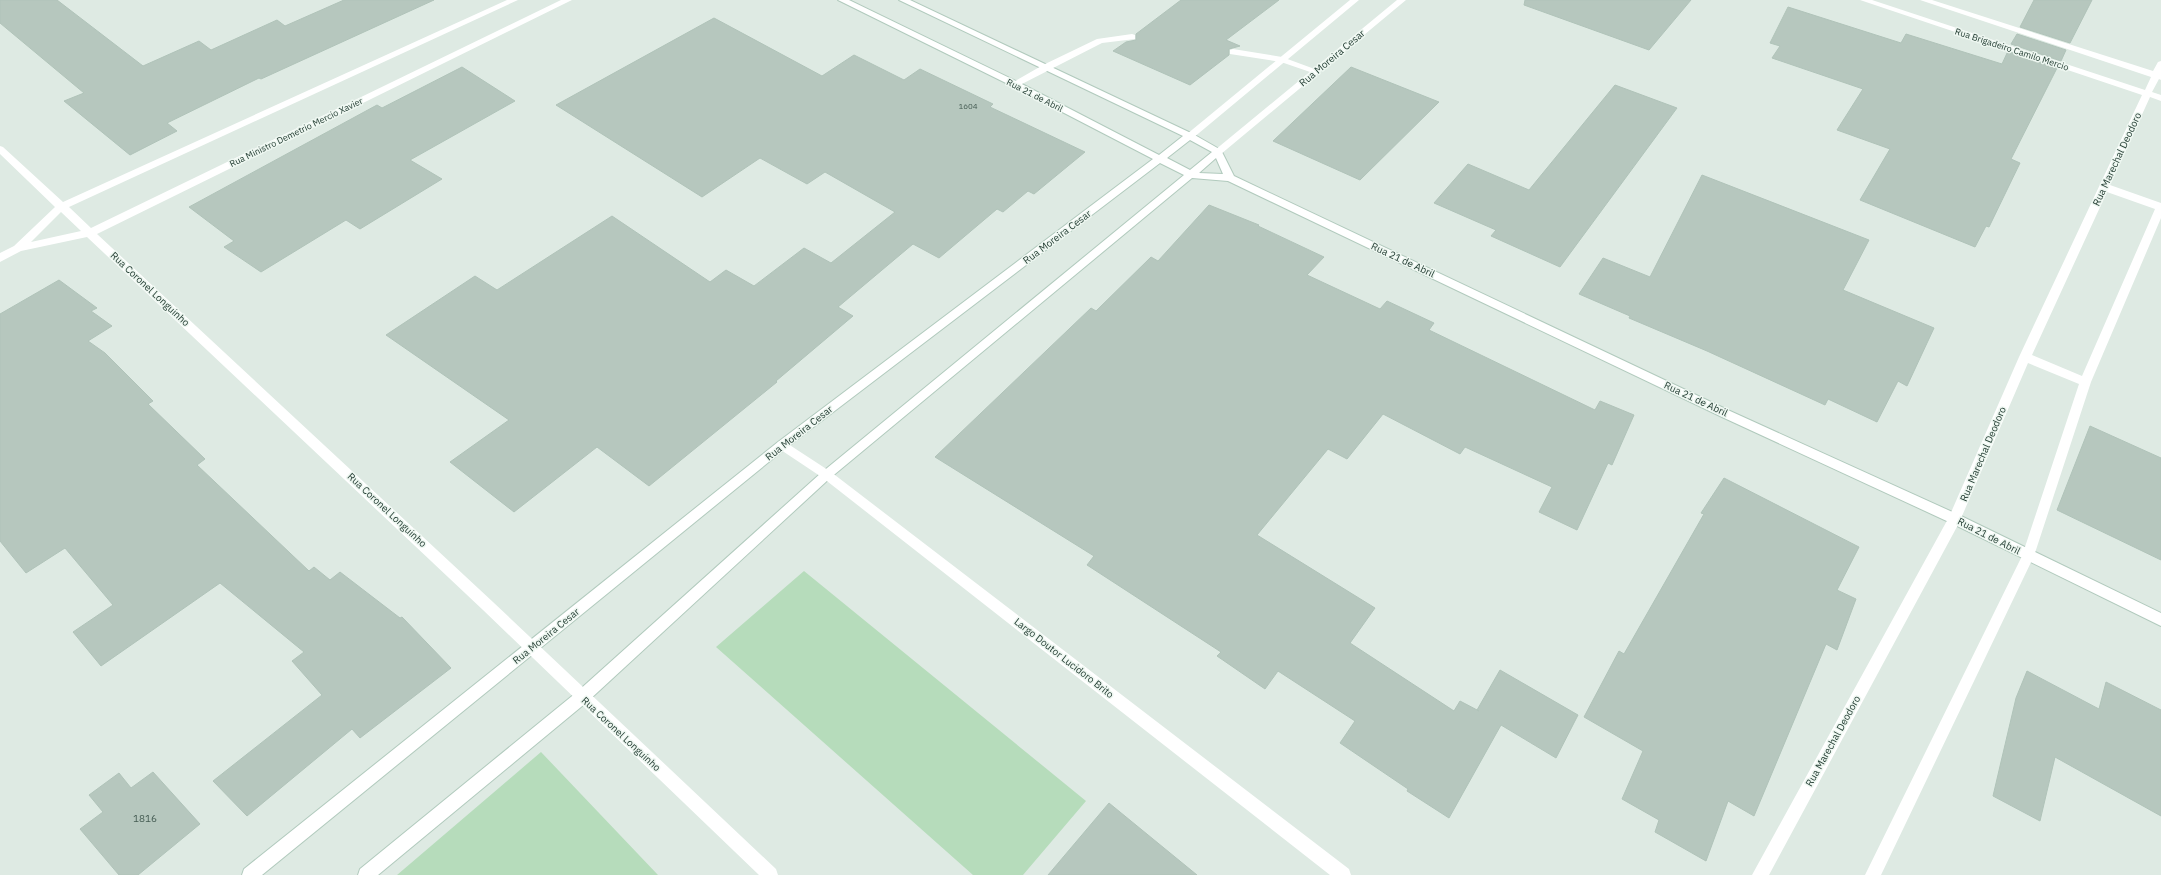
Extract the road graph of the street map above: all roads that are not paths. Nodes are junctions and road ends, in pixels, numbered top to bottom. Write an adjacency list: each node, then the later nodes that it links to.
1 (514, 0): 26 (street, Rua Ministro Demetrio Mercio Xavier)
2 (568, 0): 27 (street, Rua Ministro Demetrio Mercio Xavier)
3 (842, 0): 15 (street, Rua 21 de Abril)
4 (903, 0): 12 (street)
5 (1355, 0): 11 (street, Rua Moreira Cesar)
6 (1402, 0): 13 (street, Rua Moreira Cesar)
7 (1864, 0): 16 (street, Rua Brigadeiro Camilo Mercio)
8 (1924, 0): 14 (street, Rua Brigadeiro Camilo Mercio)
9 (1132, 37): 12 (street)
10 (1233, 52): 11 (street)
11 (1282, 60): 13 (street); 18 (street, Rua Moreira Cesar)
12 (1046, 67): 15 (street); 18 (street)
13 (1316, 71): 20 (street, Rua Moreira Cesar)
14 (2160, 72): 16 (street, Rua Marechal Deodoro)
15 (1015, 84): 21 (street, Rua 21 de Abril)
16 (2147, 94): 17 (street, Rua Brigadeiro Camilo Mercio); 24 (street, Rua Marechal Deodoro)
17 (2161, 98)
18 (1190, 136): 20 (street); 21 (street, Rua Moreira Cesar)
19 (0, 149): 26 (street, Rua Coronel Longuinho)
20 (1218, 152): 22 (street, Rua Moreira Cesar); 23 (street)
21 (1159, 159): 22 (street, Rua 21 de Abril); 32 (street, Rua Moreira Cesar)
22 (1191, 175): 23 (street, Rua 21 de Abril); 33 (street, Rua Moreira Cesar)
23 (1230, 178): 34 (street, Rua 21 de Abril)
24 (2104, 187): 25 (street); 30 (street, Rua Marechal Deodoro)
25 (2161, 206): 31 (street)
26 (61, 207): 27 (street, Rua Coronel Longuinho); 28 (street, Rua Ministro Demetrio Mercio Xavier)
27 (89, 233): 28 (street, Rua Ministro Demetrio Mercio Xavier); 37 (street, Rua Coronel Longuinho)
28 (18, 248): 29 (street, Rua Ministro Demetrio Mercio Xavier)
29 (0, 258)
30 (2025, 357): 31 (street); 34 (street, Rua Marechal Deodoro)
31 (2085, 382): 35 (street)
32 (782, 445): 33 (street, Largo Doutor Lucidoro Brito); 37 (street, Rua Moreira Cesar)
33 (827, 475): 38 (street, Rua Moreira Cesar); 42 (street, Largo Doutor Lucidoro Brito)
34 (1955, 519): 35 (street, Rua 21 de Abril); 43 (street, Rua Marechal Deodoro)
35 (2028, 556): 36 (street, Rua 21 de Abril); 44 (street)
36 (2161, 620)
37 (532, 647): 38 (street, Rua Coronel Longuinho); 39 (street, Rua Moreira Cesar)
38 (582, 696): 40 (street, Rua Moreira Cesar); 41 (street, Rua Coronel Longuinho)
39 (250, 875)
40 (366, 875)
41 (770, 875)
42 (1344, 875)
43 (1760, 875)
44 (1873, 875)

